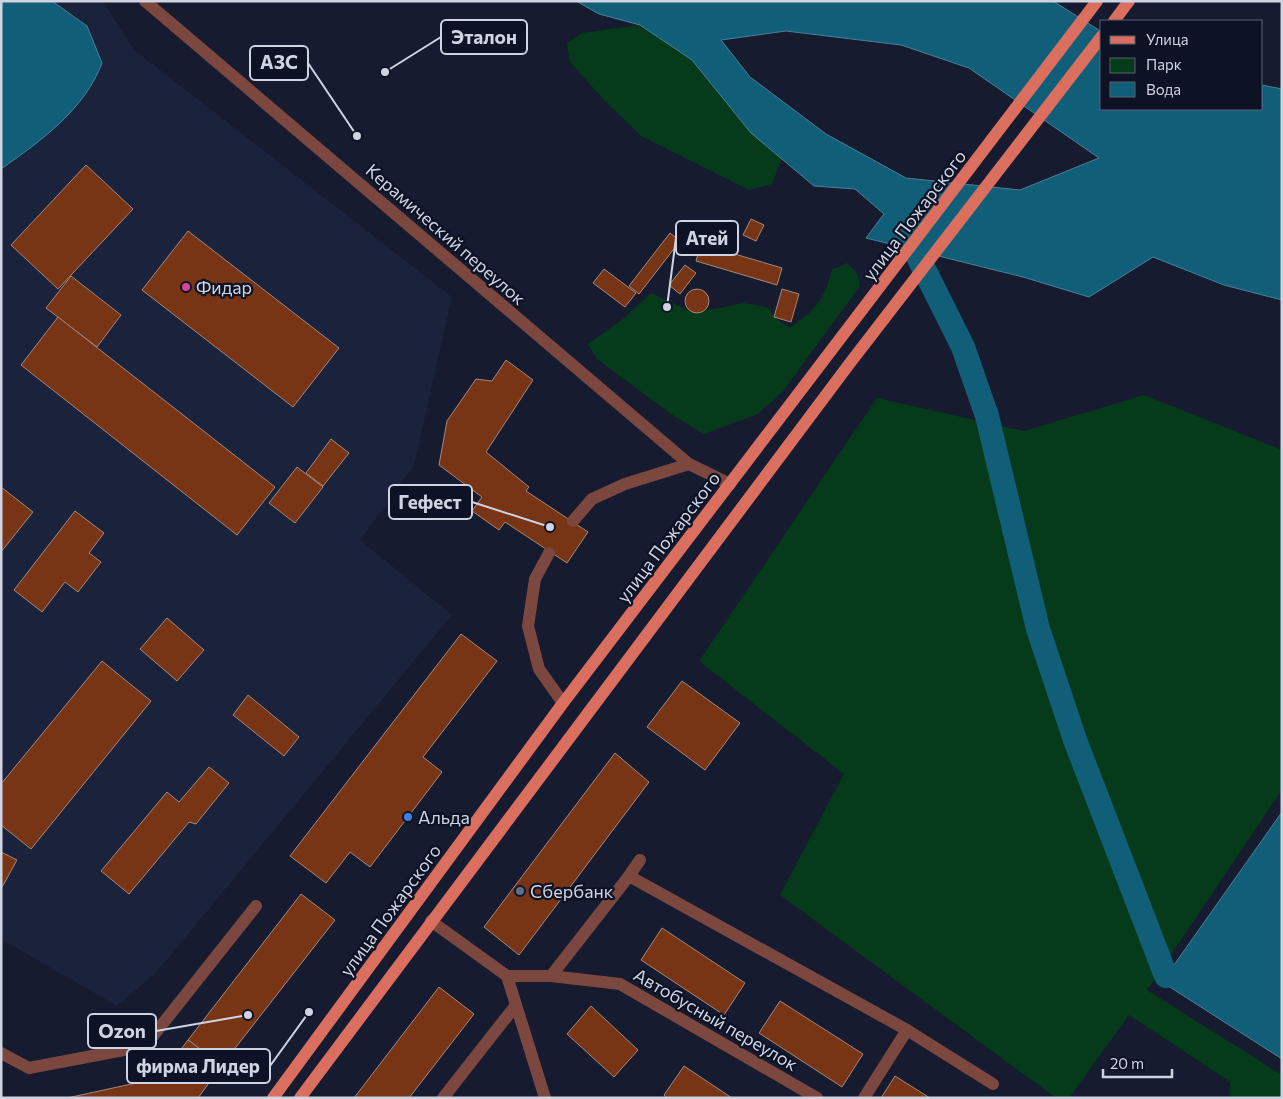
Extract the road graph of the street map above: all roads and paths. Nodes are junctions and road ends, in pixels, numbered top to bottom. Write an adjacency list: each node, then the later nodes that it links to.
1 (145, 1): 6 (street, Керамический переулок)
2 (1097, 1): 7 (main road, улица Пожарского)
3 (1129, 1): 4 (main road)
4 (1115, 20)
5 (1100, 39): 14 (main road)
6 (689, 464): 7 (street, Керамический переулок); 8 (street)
7 (730, 484): 10 (main road, улица Пожарского)
8 (573, 521)
9 (549, 553): 10 (street)
10 (564, 703): 22 (main road, улица Пожарского)
11 (640, 860): 12 (street)
12 (629, 876): 16 (street); 18 (street)
13 (256, 906): 19 (street)
14 (432, 921): 15 (street); 23 (main road)
15 (507, 976): 16 (street, Автобусный переулок); 17 (street)
16 (551, 976): 21 (street, Автобусный переулок)
17 (516, 1005): 24 (street); 25 (street)
18 (907, 1030): 20 (street); 26 (street)
19 (1, 1053)
20 (993, 1084)
21 (816, 1097)
22 (273, 1098)
23 (300, 1098)
24 (443, 1098)
25 (545, 1098)
26 (864, 1098)

